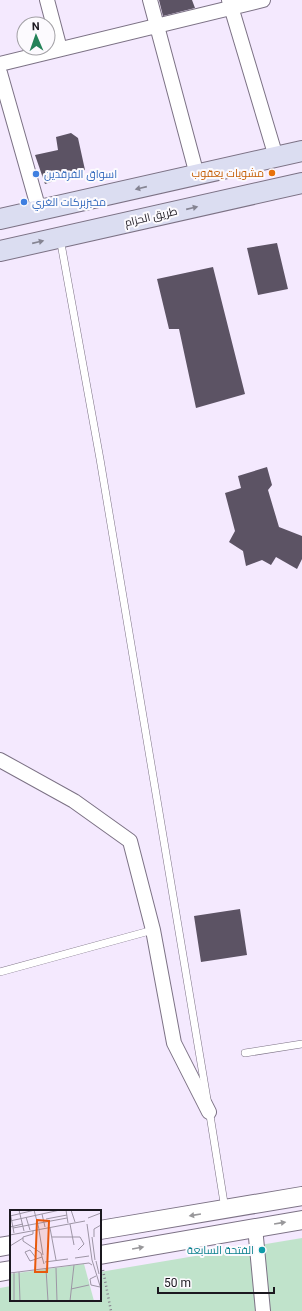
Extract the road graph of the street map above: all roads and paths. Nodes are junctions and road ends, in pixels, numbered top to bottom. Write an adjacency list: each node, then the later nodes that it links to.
1 (47, 0): 6 (street)
2 (150, 0): 5 (street)
3 (263, 0): 4 (street)
4 (230, 4): 5 (street); 10 (street)
5 (157, 25): 6 (street); 11 (street)
6 (60, 49): 7 (street)
7 (0, 64)
8 (0, 73): 13 (street)
9 (302, 151): 10 (main road)
10 (276, 157): 11 (main road)
11 (197, 175): 13 (main road, one-way to 13)
12 (302, 183): 15 (main road, طريق الحزام, one-way to 12)
13 (39, 210): 14 (main road)
14 (0, 219)
15 (60, 237): 16 (main road, طريق الحزام, one-way to 15); 22 (lane)
16 (0, 251)
17 (0, 760): 18 (street)
18 (153, 930): 19 (lane); 22 (street)
19 (0, 972)
20 (302, 1044): 21 (lane)
21 (245, 1053)
22 (209, 1112): 24 (lane)
23 (302, 1196): 24 (street)
24 (225, 1210): 27 (street, one-way to 27)
25 (302, 1220): 26 (street, one-way to 25)
26 (256, 1228): 30 (street, one-way to 26); 35 (street)
27 (101, 1230)
28 (10, 1245): 29 (street)
29 (0, 1247)
30 (101, 1255)
31 (101, 1260): 34 (path)
32 (10, 1270): 33 (street)
33 (0, 1272)
34 (111, 1311)
35 (263, 1311)

